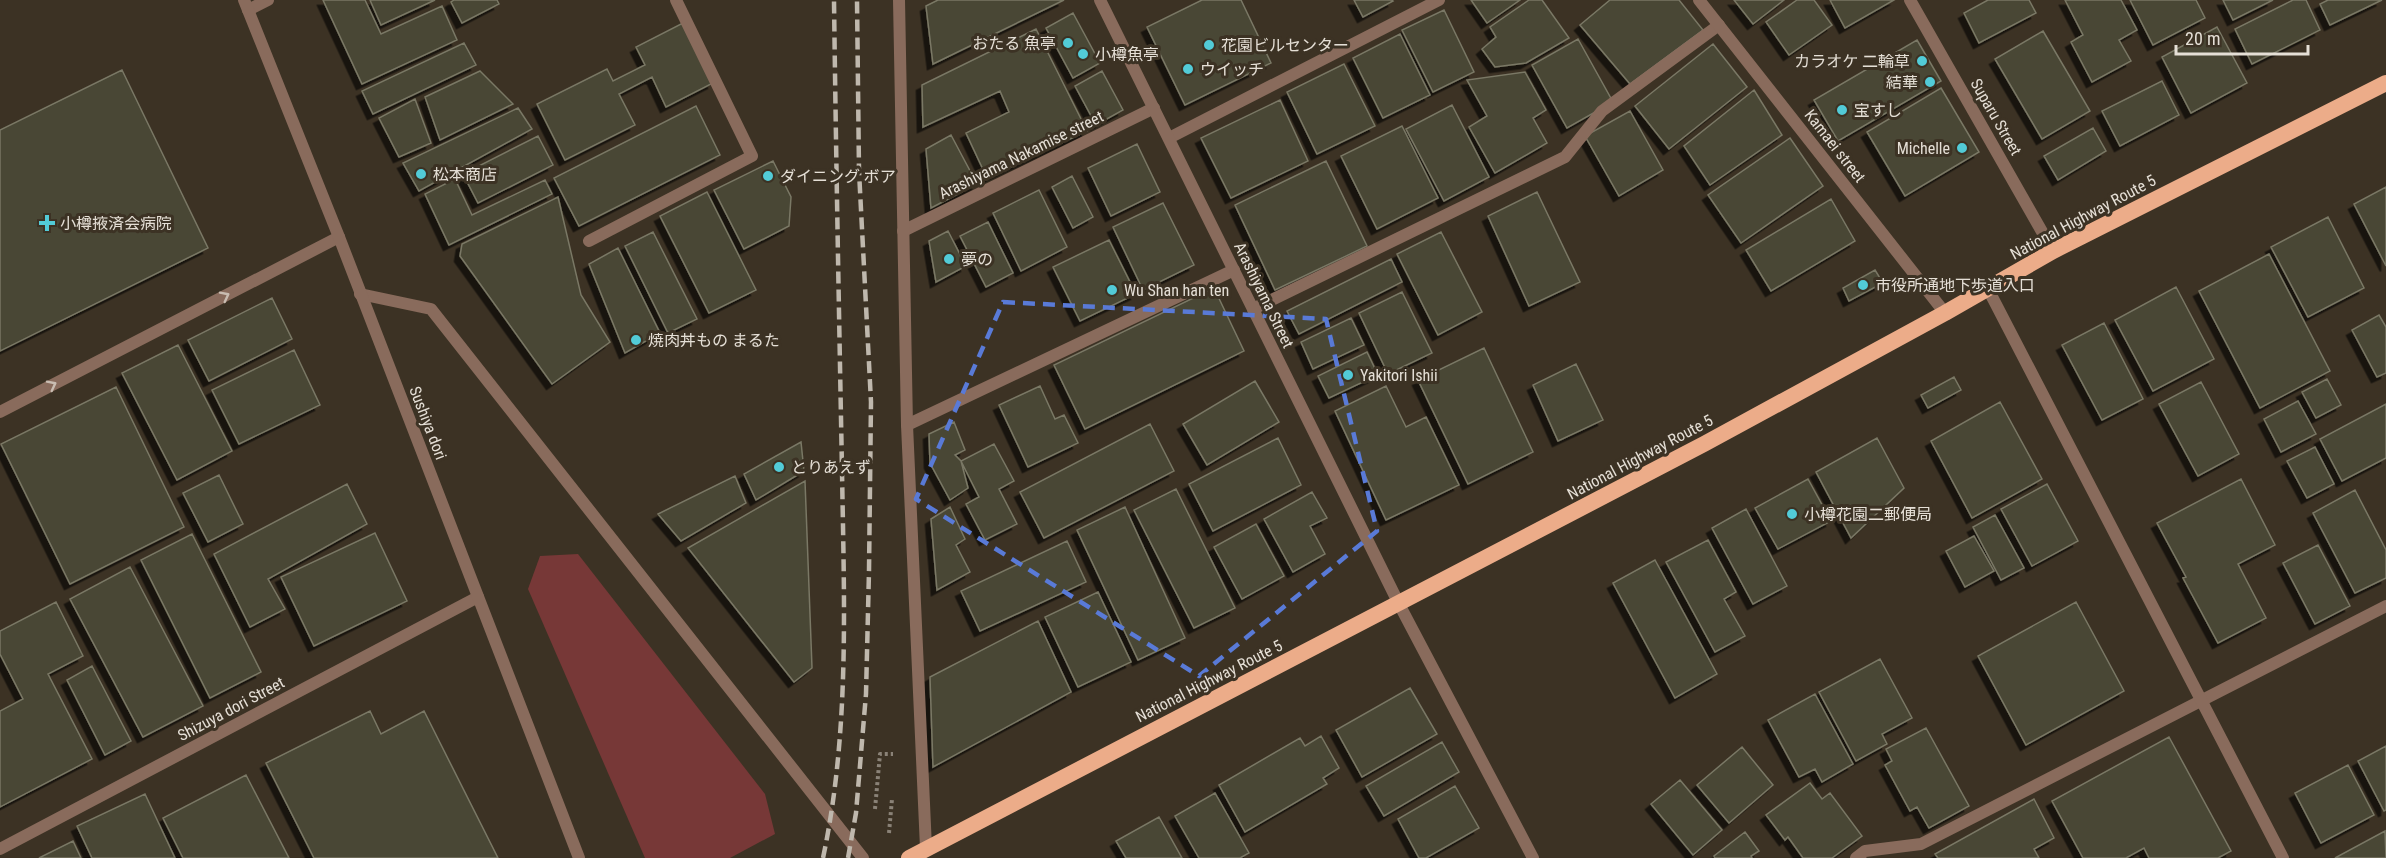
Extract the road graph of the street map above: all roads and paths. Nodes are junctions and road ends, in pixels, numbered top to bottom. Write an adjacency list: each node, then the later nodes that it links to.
1 (268, 0): 8 (street)
2 (676, 0): 15 (street)
3 (899, 0): 13 (street)
4 (1100, 0): 11 (street, Arashiyama Street)
5 (1439, 0): 12 (street)
6 (1699, 0): 9 (street, Kamaei street)
7 (1910, 0): 16 (street, Suparu Street)
8 (246, 5): 14 (street, Sushiya dori)
9 (1719, 26): 20 (street); 21 (street, Kamaei street)
10 (2386, 83): 16 (highway, National Highway Route 5)
11 (1154, 108): 12 (street, Arashiyama Street); 13 (street, Arashiyama Nakamise street)
12 (1169, 138): 17 (street, Arashiyama Street)
13 (903, 231): 23 (street)
14 (339, 237): 19 (street, Sushiya dori); 22 (street, one-way to 14)
15 (589, 241)
16 (2053, 251): 18 (highway, National Highway Route 5)
17 (1234, 270): 20 (street, Arashiyama Street); 23 (street)
18 (1988, 289): 21 (highway, National Highway Route 5); 27 (street)
19 (360, 294): 24 (street, Sushiya dori); 36 (street)
20 (1253, 309): 25 (street, Arashiyama Street)
21 (1945, 313): 25 (highway, National Highway Route 5)
22 (0, 412)
23 (908, 425): 32 (street)
24 (478, 597): 33 (street, Shizuya dori Street); 35 (street, Sushiya dori)
25 (1399, 604): 32 (highway, National Highway Route 5); 38 (street, Arashiyama Street)
26 (2386, 606): 27 (street)
27 (2200, 700): 34 (street); 40 (street)
28 (894, 763): 30 (path)
29 (892, 799): 31 (path)
30 (875, 808)
31 (889, 834)
32 (926, 848): 37 (highway, National Highway Route 5)
33 (0, 849)
34 (1902, 853): 39 (street)
35 (579, 858)
36 (863, 858)
37 (909, 858)
38 (1533, 858)
39 (1856, 858)
40 (2283, 858)

